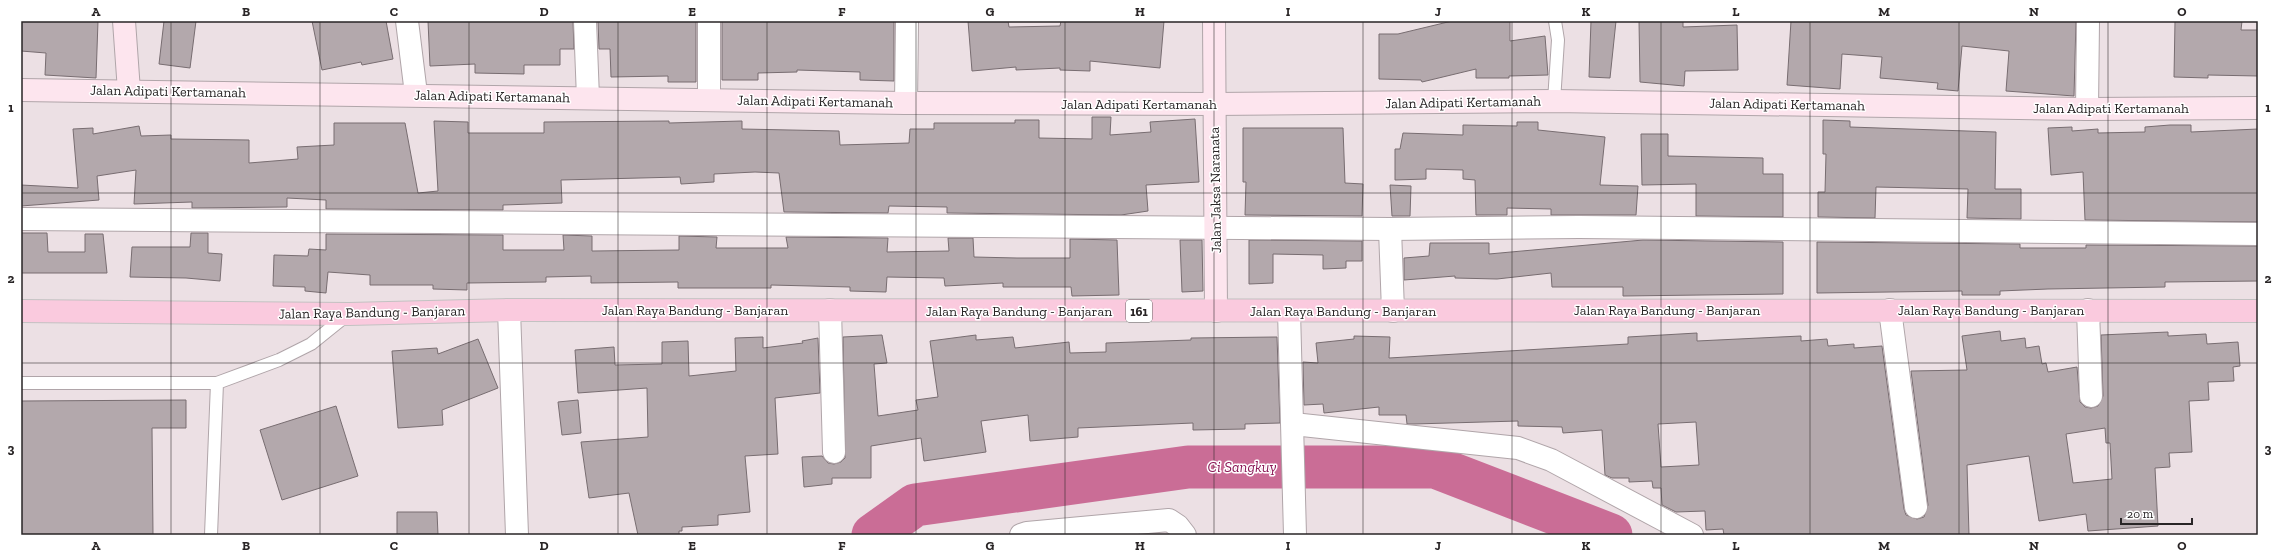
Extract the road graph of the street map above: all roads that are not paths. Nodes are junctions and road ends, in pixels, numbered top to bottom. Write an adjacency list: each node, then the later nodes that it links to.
1 (124, 21): 10 (main road)
2 (407, 21): 11 (street)
3 (585, 21): 12 (street)
4 (708, 21): 13 (street)
5 (907, 21): 15 (street)
6 (1214, 21): 16 (main road, Jalan Jaksa Naranata)
7 (1555, 21): 14 (lane)
8 (2088, 21): 18 (street)
9 (21, 90): 10 (main road, Jalan Adipati Kertamanah)
10 (129, 91): 11 (main road, Jalan Adipati Kertamanah)
11 (416, 94): 12 (main road, Jalan Adipati Kertamanah)
12 (588, 98): 13 (main road, Jalan Adipati Kertamanah)
13 (709, 99): 15 (main road, Jalan Adipati Kertamanah)
14 (1554, 101): 16 (main road, Jalan Adipati Kertamanah); 18 (main road, Jalan Adipati Kertamanah)
15 (906, 103): 16 (main road, Jalan Adipati Kertamanah)
16 (1214, 104): 20 (main road, Jalan Jaksa Naranata)
17 (2258, 108): 18 (main road, Jalan Adipati Kertamanah)
18 (2087, 109)
19 (21, 219): 20 (street)
20 (1217, 227): 21 (street); 27 (main road, Jalan Jaksa Naranata)
21 (1390, 229): 22 (street); 29 (street)
22 (2258, 234)
23 (509, 310): 24 (main road, Jalan Raya Bandung - Banjaran / 161); 32 (main road, Jalan Raya Bandung - Banjaran / 161); 41 (street)
24 (830, 310): 27 (main road, Jalan Raya Bandung - Banjaran / 161); 37 (street)
25 (1890, 310): 26 (main road, Jalan Raya Bandung - Banjaran / 161); 29 (main road, Jalan Raya Bandung - Banjaran / 161); 38 (street)
26 (2088, 310): 30 (main road, Jalan Raya Bandung - Banjaran / 161); 35 (street)
27 (1216, 311): 28 (main road, Jalan Raya Bandung - Banjaran / 161)
28 (1289, 311): 29 (main road, Jalan Raya Bandung - Banjaran / 161); 36 (street)
29 (1393, 311)
30 (2258, 311)
31 (21, 312): 32 (main road, Jalan Raya Bandung - Banjaran / 161)
32 (349, 314): 34 (lane)
33 (21, 382): 34 (lane)
34 (216, 383): 40 (lane)
35 (2091, 396)
36 (1293, 426): 39 (street); 44 (street)
37 (834, 452)
38 (1916, 507)
39 (1296, 534)
40 (211, 535)
41 (517, 535)
42 (1021, 535): 43 (street)
43 (1185, 535)
44 (1692, 535)

